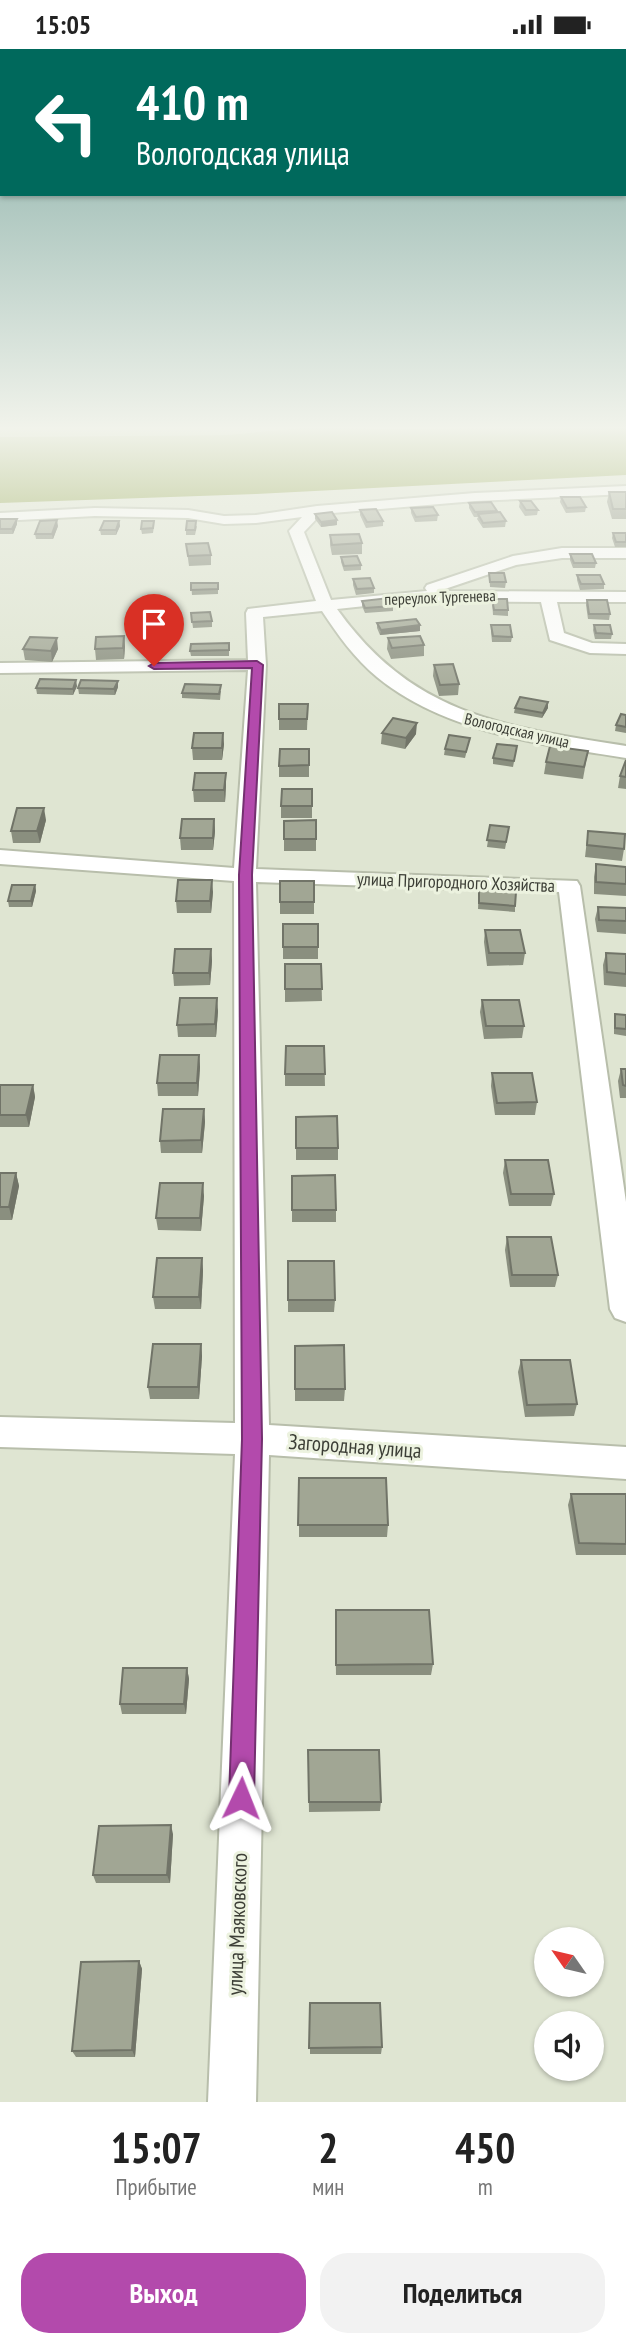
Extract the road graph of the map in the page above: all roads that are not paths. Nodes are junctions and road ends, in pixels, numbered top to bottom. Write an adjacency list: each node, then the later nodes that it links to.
1 (304, 523): 6 (street)
2 (626, 553): 3 (street)
3 (412, 596): 4 (street, переулок Тургенева); 6 (street, переулок Тургенева)
4 (548, 596): 5 (street, переулок Тургенева); 8 (street)
5 (626, 597)
6 (326, 605): 7 (street, переулок Тургенева); 11 (street, Вологодская улица)
7 (254, 613): 9 (street, улица Маяковского)
8 (626, 649)
9 (257, 665): 10 (street); 13 (street, улица Маяковского)
10 (0, 668)
11 (626, 752)
12 (0, 857): 13 (street, улица Пригородного Хозяйства)
13 (246, 875): 14 (street, улица Пригородного Хозяйства); 16 (street, улица Маяковского)
14 (626, 1309)
15 (0, 1432): 16 (street, Загородная улица)
16 (252, 1439): 17 (street, Загородная улица); 18 (street, улица Маяковского)
17 (626, 1463)
18 (232, 2102)

